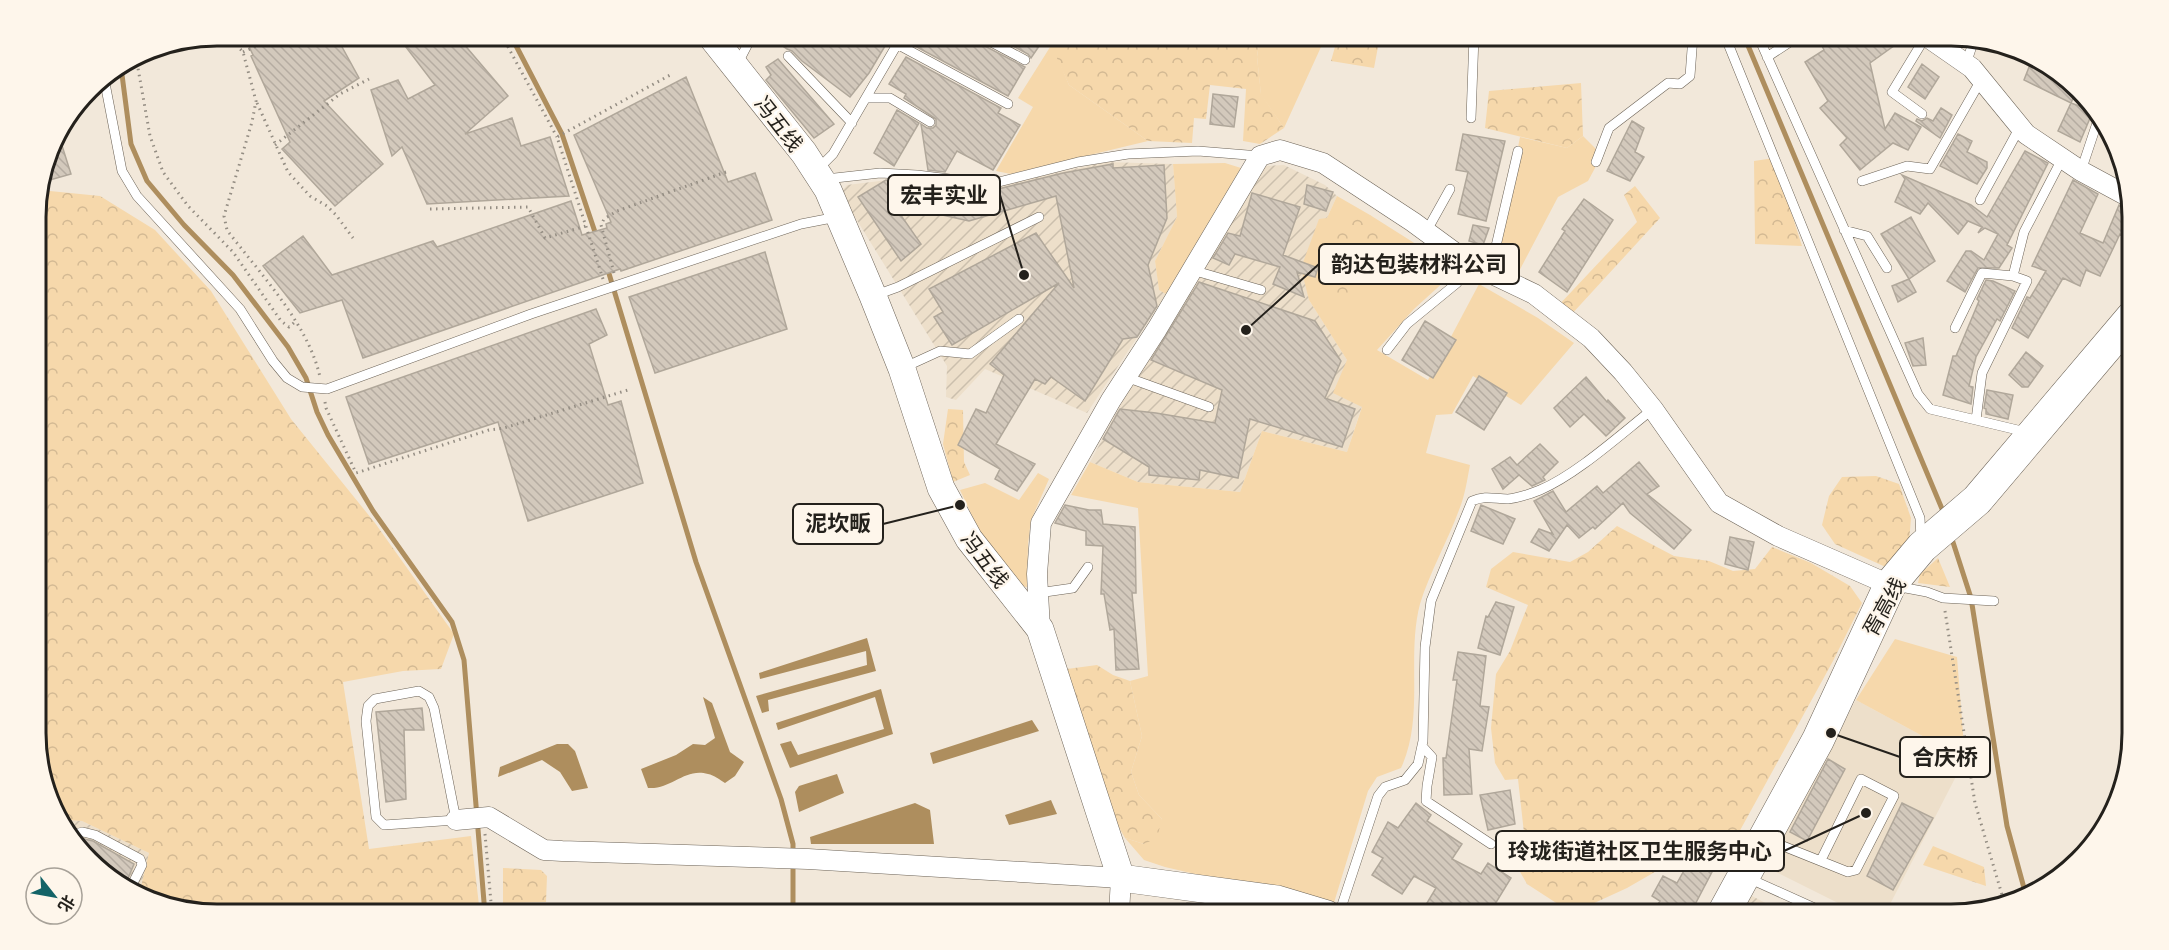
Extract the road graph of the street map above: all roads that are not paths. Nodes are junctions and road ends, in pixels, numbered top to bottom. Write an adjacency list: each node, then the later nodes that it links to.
1 (1474, 46): 24 (lane)
2 (1692, 46): 32 (lane)
3 (1729, 46): 60 (lane)
4 (1762, 46): 15 (lane)
5 (1784, 46): 15 (lane)
6 (1920, 46): 23 (lane)
7 (1940, 46): 17 (street)
8 (720, 47): 18 (street, 冯五线)
9 (746, 47): 18 (lane)
10 (896, 47): 21 (lane)
11 (911, 47): 22 (lane)
12 (1000, 47): 16 (lane)
13 (1971, 48): 17 (lane)
14 (788, 56): 26 (lane)
15 (1767, 57): 41 (lane)
16 (1025, 60)
17 (1965, 64): 19 (street)
18 (736, 67): 34 (street, 冯五线)
19 (1981, 80): 28 (street); 35 (lane)
20 (106, 88): 39 (lane)
21 (866, 98): 25 (lane); 26 (lane)
22 (1008, 104)
23 (1922, 114)
24 (1471, 117)
25 (930, 122)
26 (852, 123): 34 (lane)
27 (2096, 126): 33 (lane)
28 (2020, 127): 31 (street); 38 (lane)
29 (1518, 151): 46 (lane)
30 (1260, 156): 34 (lane); 42 (street); 45 (street)
31 (2062, 159): 33 (street); 47 (lane)
32 (1596, 162)
33 (2081, 171): 37 (street)
34 (818, 175): 39 (street, 冯五线)
35 (1862, 182)
36 (1450, 189): 42 (lane)
37 (2120, 192)
38 (1980, 200)
39 (839, 216): 49 (street, 冯五线)
40 (1039, 218): 49 (lane)
41 (1844, 230): 44 (lane); 58 (lane)
42 (1426, 232): 43 (street)
43 (1469, 263): 46 (street); 53 (lane)
44 (1887, 268)
45 (1192, 270): 48 (lane); 55 (street)
46 (1493, 274): 57 (street)
47 (2013, 276): 51 (lane); 58 (lane)
48 (1261, 290)
49 (873, 296): 54 (street, 冯五线)
50 (1019, 319): 54 (lane)
51 (1955, 328)
52 (2122, 329): 59 (main road, 胥高线)
53 (1387, 350)
54 (902, 369): 65 (street, 冯五线)
55 (1126, 377): 56 (lane); 63 (street)
56 (1209, 406)
57 (1653, 409): 62 (street); 66 (lane)
58 (1976, 420): 59 (lane)
59 (2033, 434): 60 (main road, 胥高线)
60 (1922, 547): 62 (main road, 胥高线)
61 (1088, 567): 63 (lane)
62 (1890, 585): 64 (lane); 69 (main road, 胥高线)
63 (1038, 593): 65 (street)
64 (1994, 601)
65 (1040, 629): 73 (street, 冯五线)
66 (1422, 746): 70 (lane); 77 (lane)
67 (456, 820): 67 (lane); 73 (street)
68 (80, 833): 74 (lane)
69 (1763, 838): 71 (lane); 72 (main road, 胥高线)
70 (1491, 844)
71 (1821, 860): 71 (lane)
72 (1743, 876): 78 (main road, 胥高线); 79 (lane)
73 (1121, 878): 75 (street); 76 (street)
74 (133, 882)
75 (1120, 903)
76 (1292, 903)
77 (1343, 903)
78 (1729, 903)
79 (1804, 903)

